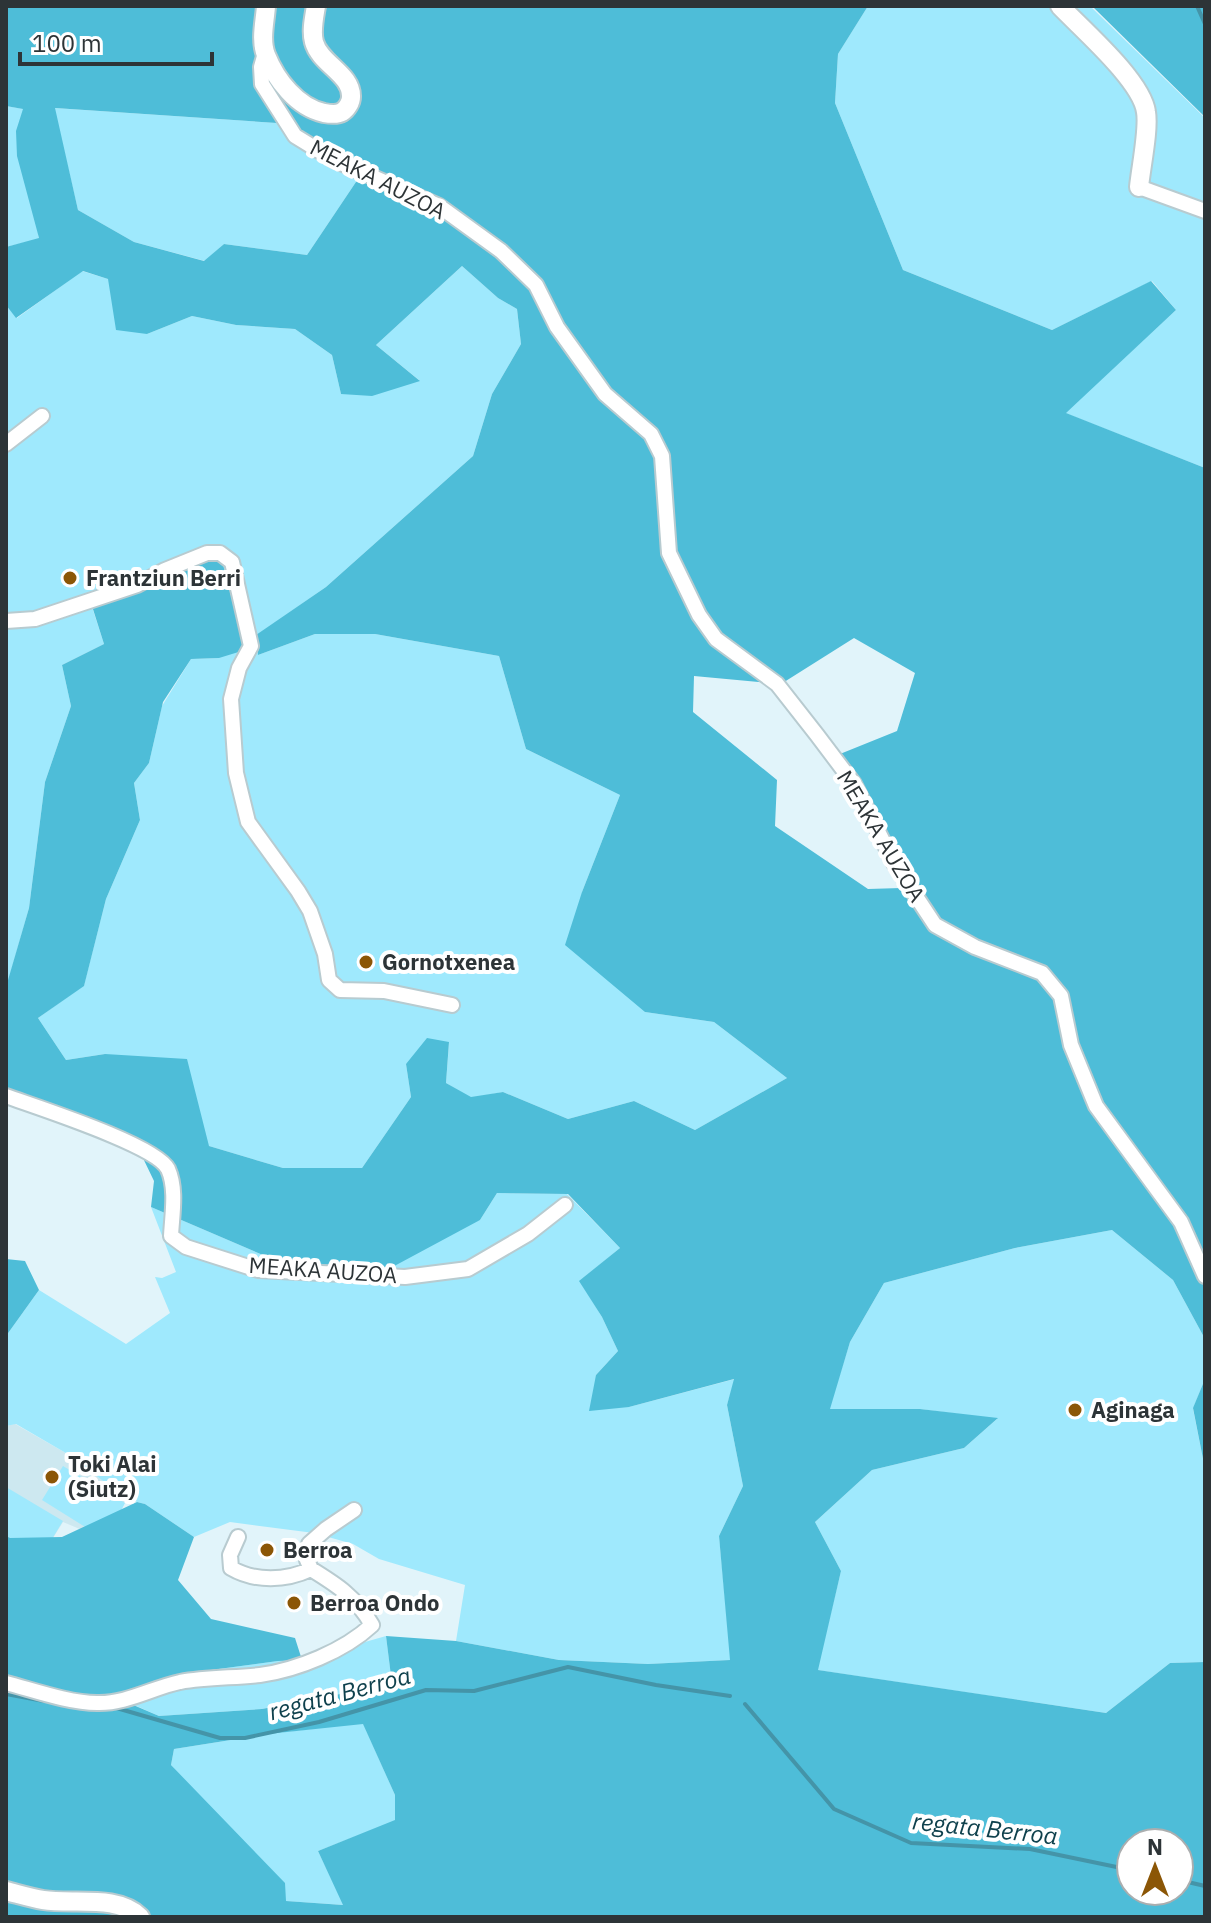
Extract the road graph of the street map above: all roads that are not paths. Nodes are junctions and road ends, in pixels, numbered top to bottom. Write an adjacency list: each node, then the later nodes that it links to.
1 (266, 6): 4 (street)
2 (316, 6): 4 (street)
3 (1060, 6): 5 (street)
4 (265, 53): 13 (street, MEAKA AUZOA)
5 (1139, 187): 6 (street)
6 (1205, 211)
7 (42, 416): 8 (street)
8 (6, 444)
9 (6, 621): 10 (street)
10 (452, 1005)
11 (6, 1096): 12 (street, MEAKA AUZOA)
12 (565, 1205)
13 (1205, 1276)
14 (354, 1510): 16 (street)
15 (238, 1537): 16 (street)
16 (311, 1569): 17 (street)
17 (6, 1683)
18 (6, 1891): 19 (street)
19 (140, 1917)

